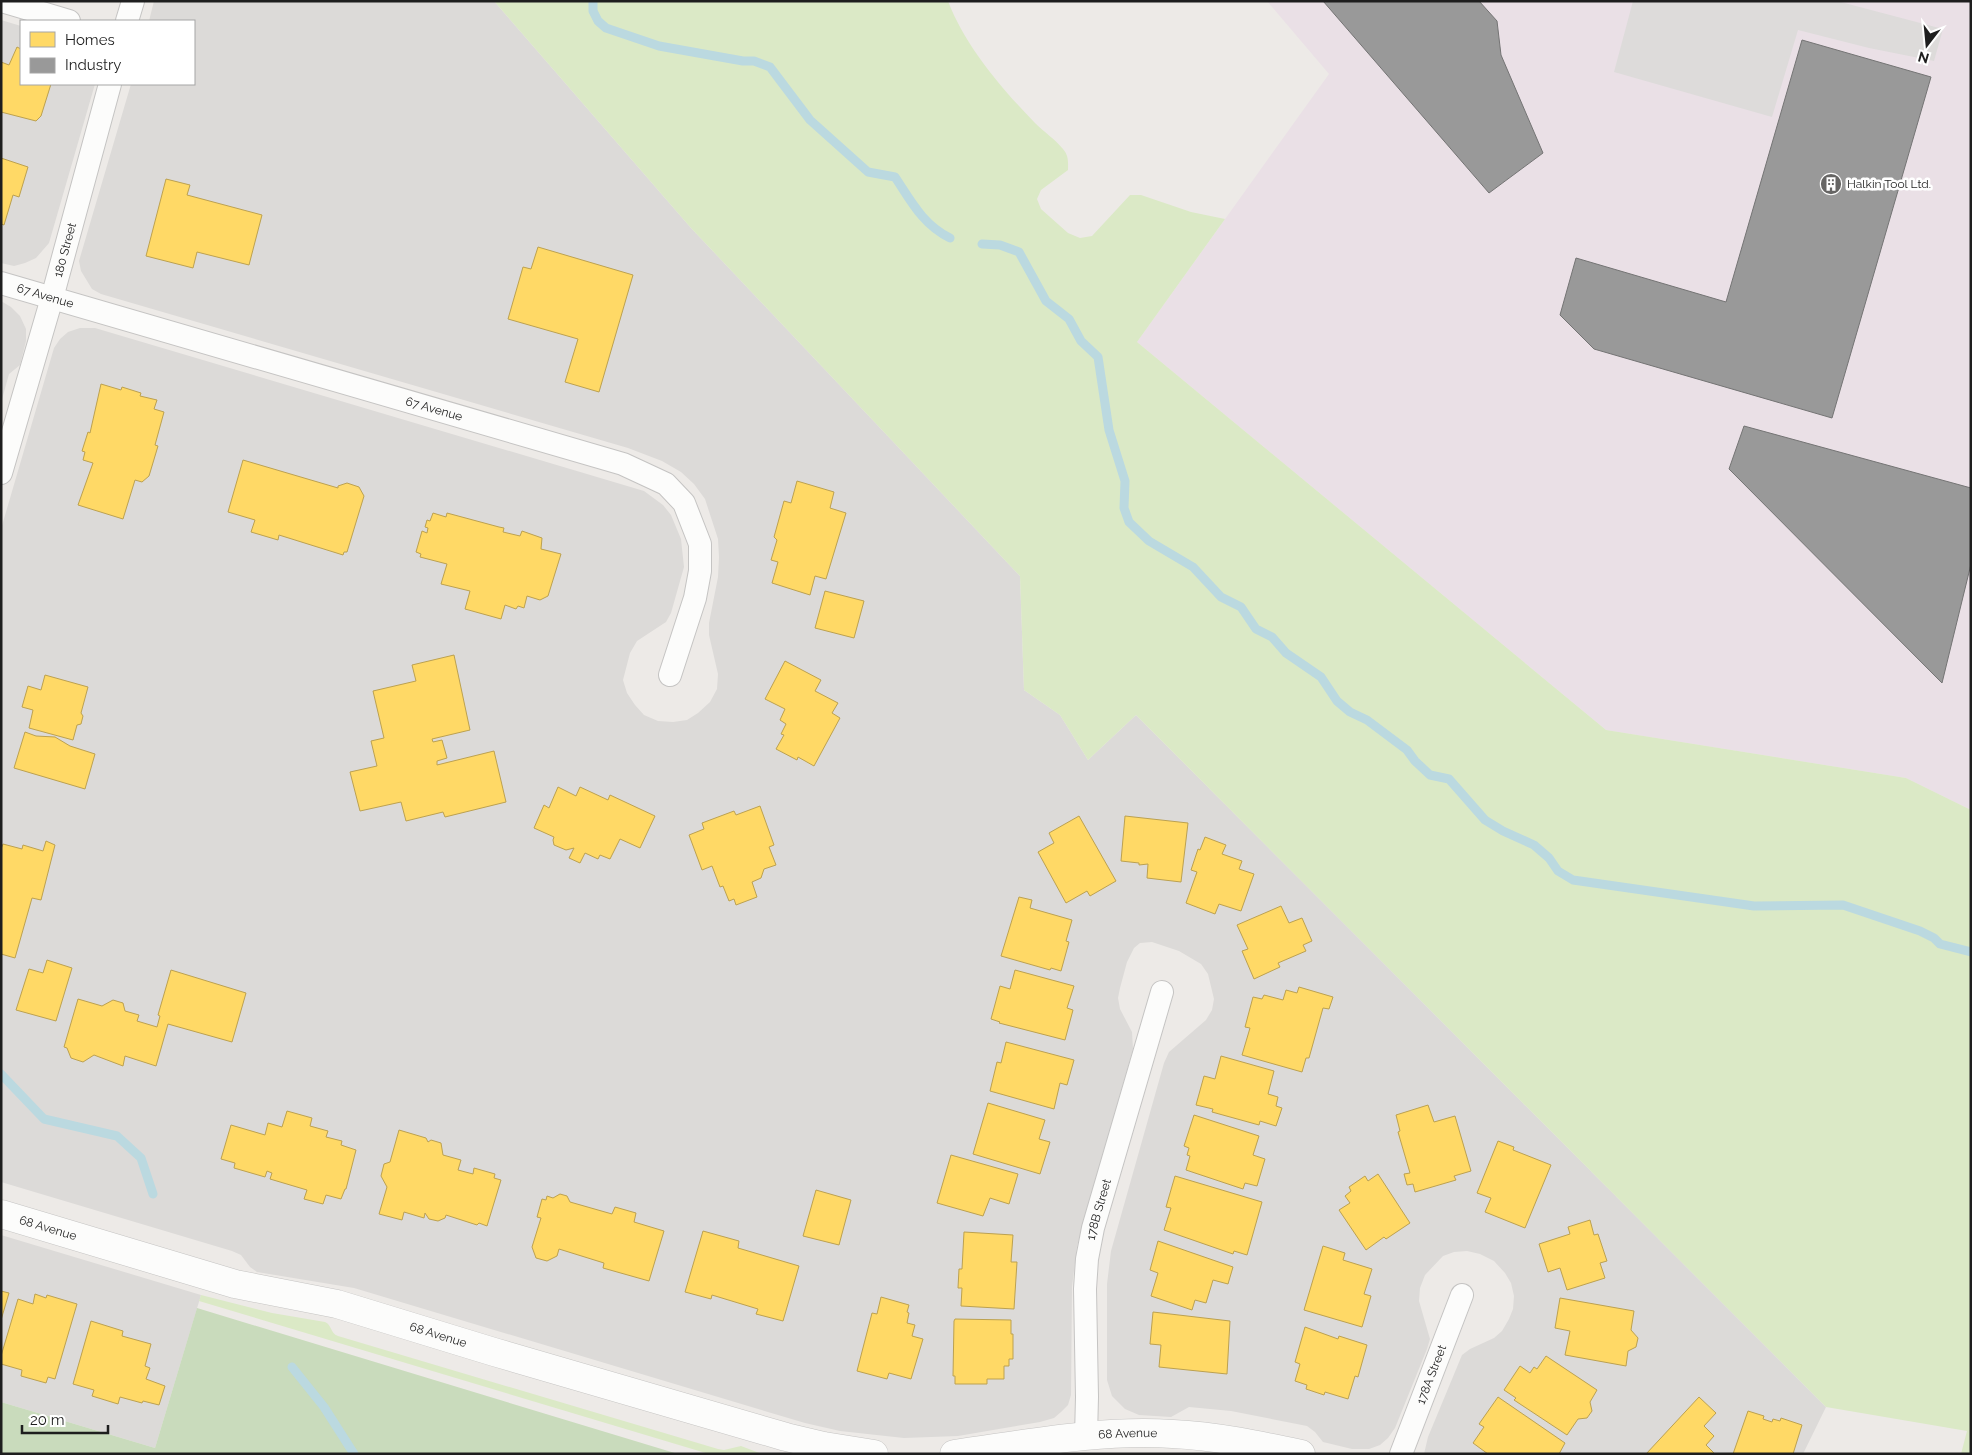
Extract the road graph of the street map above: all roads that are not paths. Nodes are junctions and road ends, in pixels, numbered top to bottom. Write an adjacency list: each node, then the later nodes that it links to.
1 (2, 1): 3 (street)
2 (133, 1): 4 (street)
3 (66, 20)
4 (127, 20)
5 (110, 85): 7 (street, 180 Street)
6 (1, 283): 7 (street, 67 Avenue)
7 (52, 298): 8 (street, 180 Street); 9 (street, 67 Avenue)
8 (1, 473)
9 (670, 676)
10 (1162, 992): 13 (street, 178B Street)
11 (1, 1214): 14 (street, 68 Avenue)
12 (1462, 1295): 17 (street, 178A Street)
13 (1086, 1436): 15 (street, 68 Avenue); 16 (street, 68 Avenue)
14 (874, 1454)
15 (954, 1454)
16 (1301, 1454)
17 (1401, 1454)

